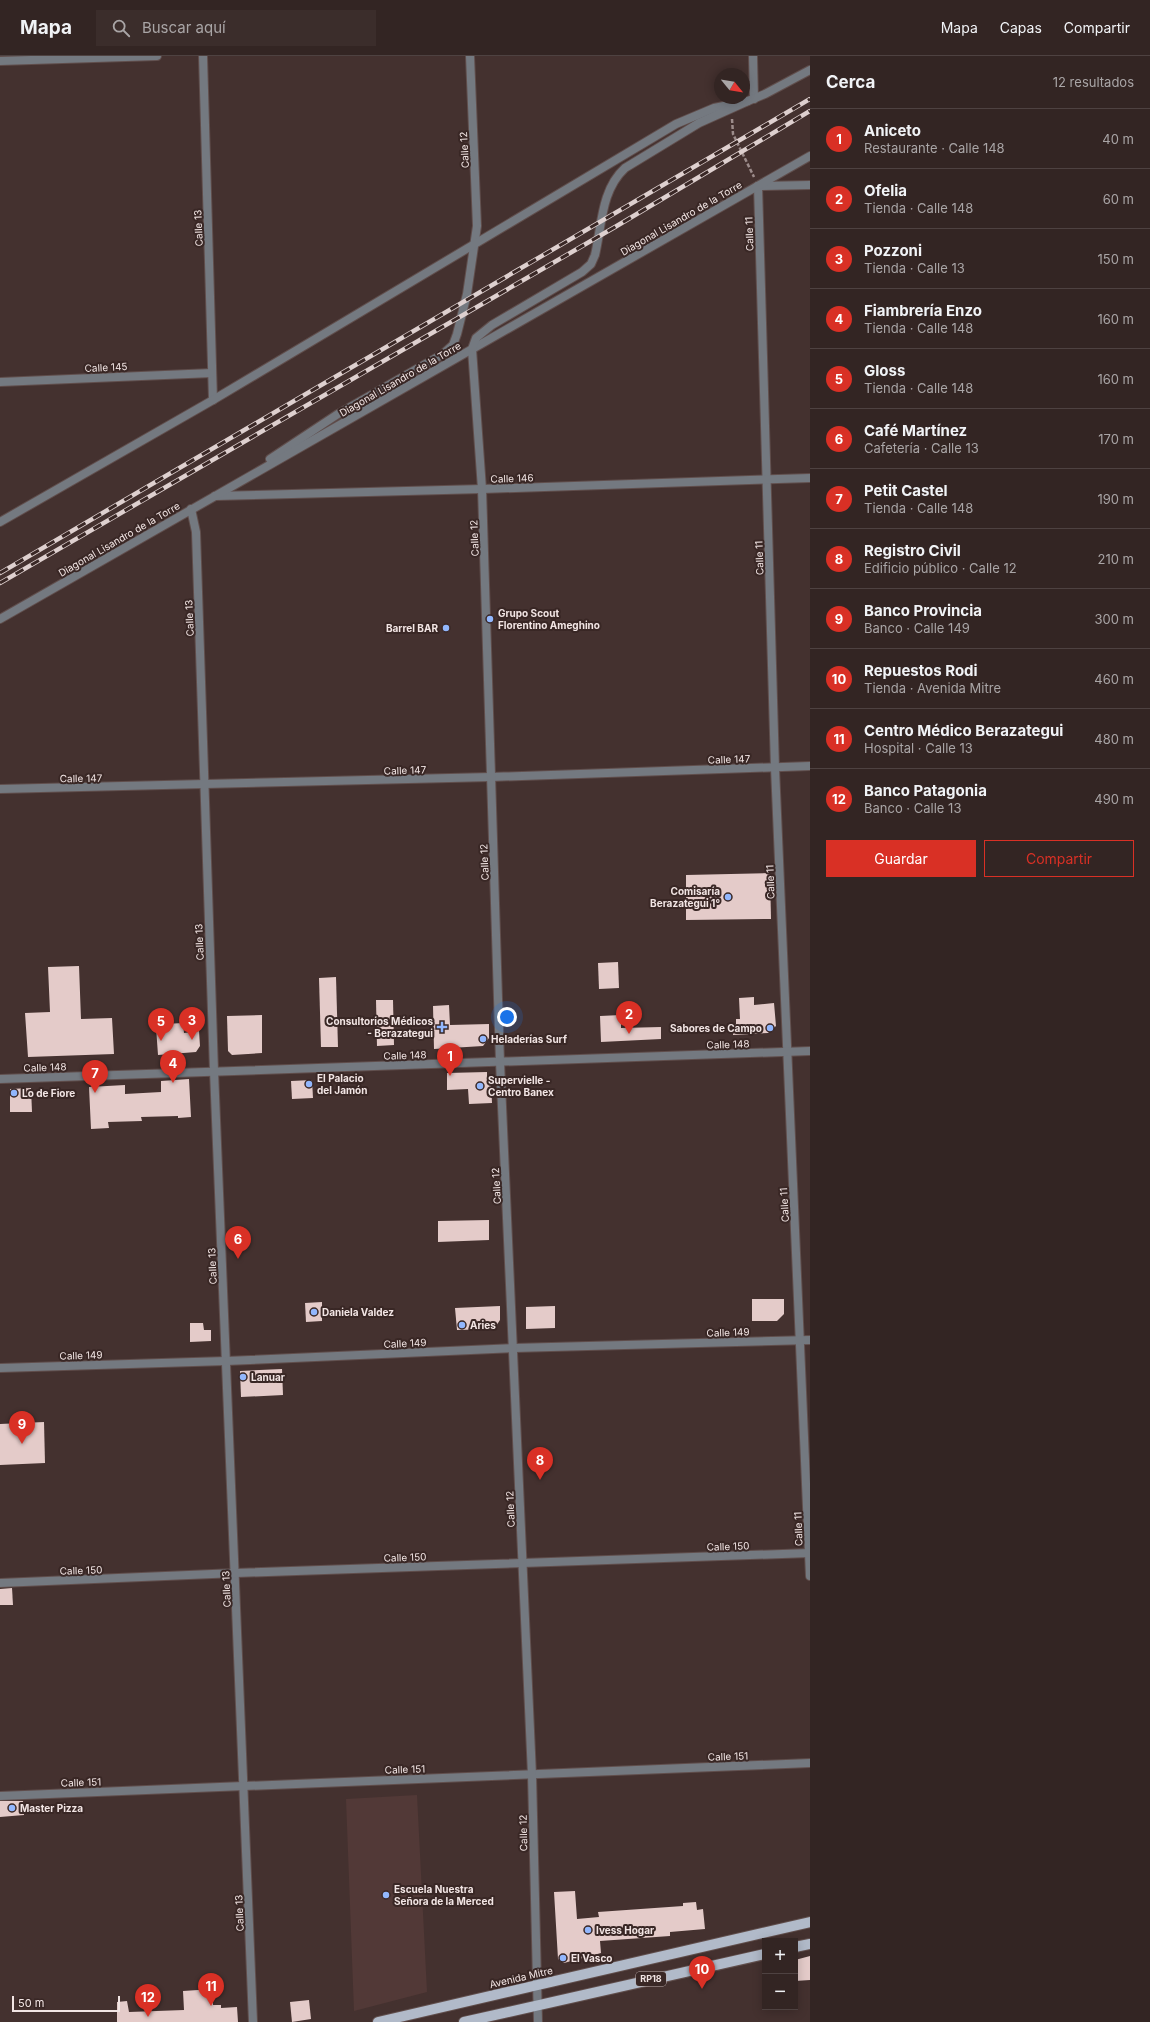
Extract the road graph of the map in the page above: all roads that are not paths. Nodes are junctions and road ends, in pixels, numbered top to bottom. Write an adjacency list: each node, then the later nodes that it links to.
1 (157, 56): 5 (street)
2 (203, 56): 13 (street, Calle 13)
3 (470, 56): 11 (street, Calle 12)
4 (753, 56): 7 (street)
5 (0, 61)
6 (810, 70): 7 (street)
7 (751, 100): 11 (street); 12 (street)
8 (810, 156): 10 (street, Diagonal Lisandro de la Torre)
9 (810, 185): 10 (street)
10 (758, 186): 12 (street, Diagonal Lisandro de la Torre); 17 (street, Calle 11)
11 (475, 243): 15 (street); 19 (street, Calle 12)
12 (472, 349): 18 (street, Calle 12); 19 (street, Diagonal Lisandro de la Torre)
13 (212, 372): 14 (street, Calle 145); 15 (street, Calle 13)
14 (0, 382)
15 (213, 400): 21 (street)
16 (810, 478): 17 (street, Calle 146)
17 (766, 480): 18 (street, Calle 146); 24 (street, Calle 11)
18 (482, 489): 19 (street, Calle 146); 25 (street, Calle 12)
19 (215, 496): 20 (street, Diagonal Lisandro de la Torre)
20 (191, 509): 22 (street, Diagonal Lisandro de la Torre); 26 (street, Calle 13)
21 (0, 522)
22 (0, 619)
23 (810, 766): 24 (street, Calle 147)
24 (775, 768): 25 (street, Calle 147); 29 (street, Calle 11)
25 (491, 777): 26 (street, Calle 147); 30 (street, Calle 12)
26 (204, 785): 27 (street, Calle 147); 31 (street, Calle 13)
27 (0, 789)
28 (810, 1051): 29 (street, Calle 148)
29 (787, 1052): 30 (street, Calle 148); 33 (street, Calle 11)
30 (500, 1062): 31 (street, Calle 148); 35 (street, Calle 12)
31 (214, 1071): 32 (street, Calle 148); 36 (street, Calle 13)
32 (0, 1079)
33 (800, 1340): 34 (street, Calle 149); 35 (street, Calle 149); 38 (street, Calle 11)
34 (810, 1340)
35 (514, 1348): 36 (street, Calle 149); 39 (street, Calle 12)
36 (226, 1361): 37 (street, Calle 149); 40 (street, Calle 13)
37 (0, 1368)
38 (810, 1553): 39 (street, Calle 150); 41 (street, Calle 11)
39 (522, 1562): 40 (street, Calle 150); 44 (street, Calle 12)
40 (236, 1573): 42 (street, Calle 150); 45 (street, Calle 13)
41 (810, 1576)
42 (0, 1583)
43 (810, 1763): 44 (street, Calle 151)
44 (532, 1775): 45 (street, Calle 151); 51 (street, Calle 12)
45 (244, 1785): 46 (street, Calle 151); 53 (street, Calle 13)
46 (0, 1796)
47 (810, 1922): 51 (main road, Avenida Mitre / RP18)
48 (810, 1944): 49 (main road)
49 (798, 1946)
50 (762, 1955): 52 (main road, RP18)
51 (537, 1986): 52 (street, Calle 12); 54 (main road, Avenida Mitre / RP18)
52 (537, 2005): 55 (main road, RP18); 56 (street, Calle 12)
53 (253, 2022)
54 (378, 2022)
55 (464, 2022)
56 (538, 2022)

